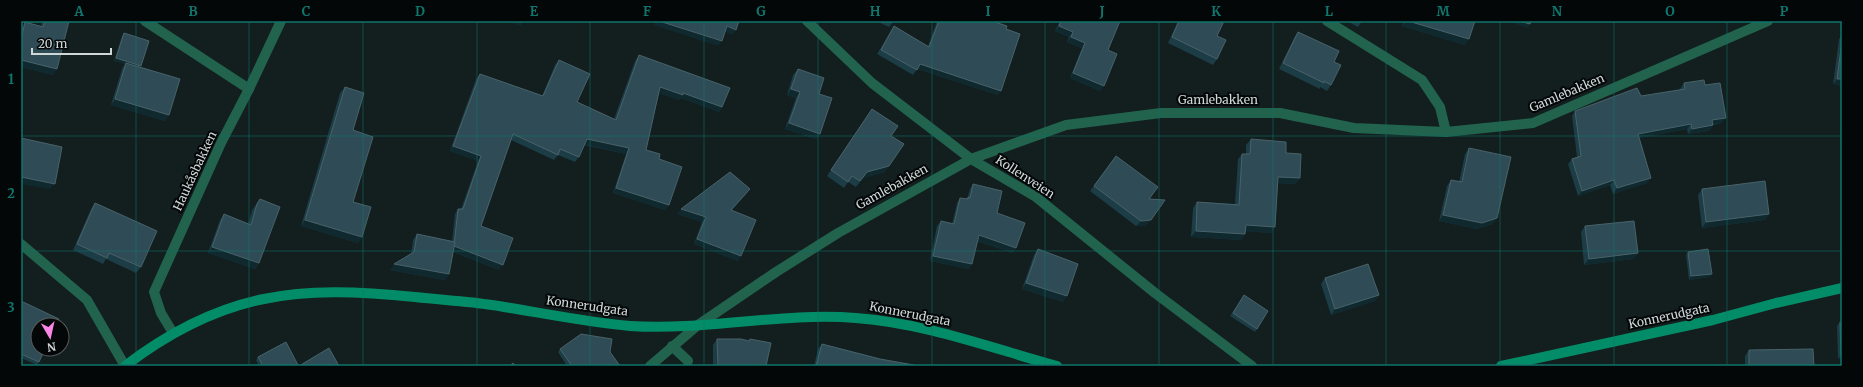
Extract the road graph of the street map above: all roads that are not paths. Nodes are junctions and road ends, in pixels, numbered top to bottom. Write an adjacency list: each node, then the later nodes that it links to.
1 (145, 21): 6 (street)
2 (281, 21): 6 (street, Haukåsbakken)
3 (807, 21): 8 (street, Kollenveien)
4 (1327, 21): 7 (street)
5 (1768, 21): 7 (street, Gamlebakken)
6 (250, 89): 12 (street, Haukåsbakken)
7 (1446, 132): 8 (street, Gamlebakken)
8 (971, 159): 11 (street, Gamlebakken); 18 (street, Kollenveien)
9 (21, 244): 15 (street)
10 (1842, 288): 19 (main road, Konnerudgata)
11 (698, 325): 12 (main road, Konnerudgata); 13 (street, Gamlebakken); 17 (main road, Konnerudgata)
12 (173, 333): 15 (main road, Konnerudgata)
13 (672, 346): 14 (street); 16 (street, Gamlebakken)
14 (688, 361)
15 (125, 366)
16 (650, 366)
17 (1057, 366)
18 (1252, 366)
19 (1501, 366)

